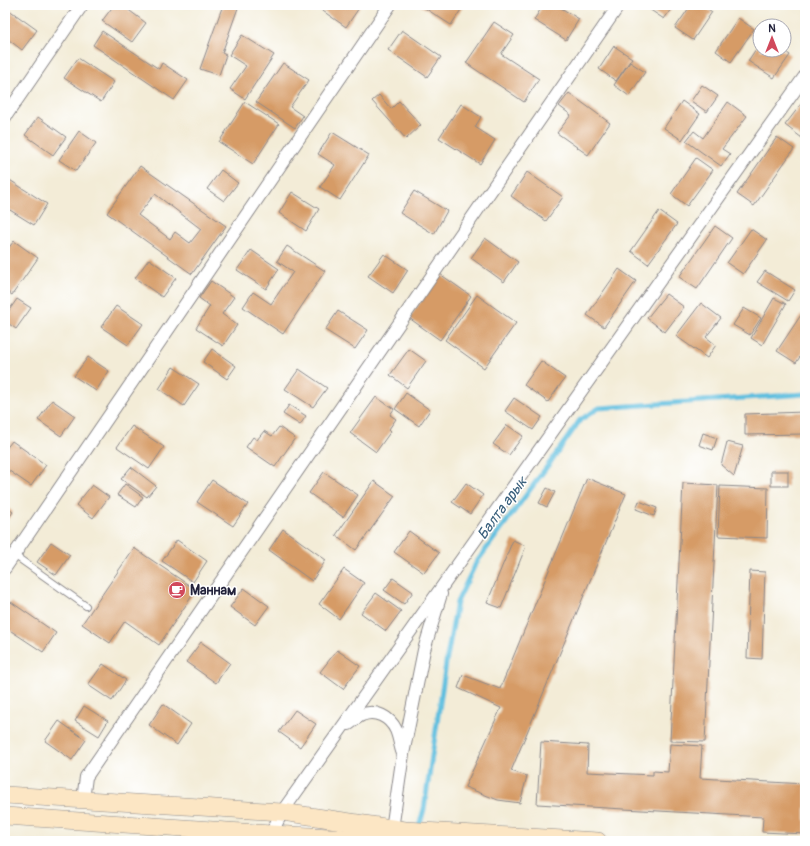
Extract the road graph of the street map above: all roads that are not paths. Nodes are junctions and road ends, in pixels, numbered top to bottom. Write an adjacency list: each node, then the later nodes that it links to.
1 (82, 5): 5 (street)
2 (390, 5): 6 (street)
3 (618, 5): 13 (street)
4 (805, 76): 8 (street)
5 (5, 117)
6 (14, 555): 7 (street); 9 (lane)
7 (5, 568)
8 (445, 584): 10 (street); 11 (street)
9 (86, 606)
10 (342, 730): 11 (street); 14 (street)
11 (403, 754): 16 (street)
12 (5, 795): 13 (main road)
13 (83, 800): 14 (main road)
14 (282, 812): 16 (main road); 17 (street)
15 (5, 816): 17 (main road)
16 (397, 835): 17 (main road); 18 (main road)
17 (270, 837)
18 (433, 838): 19 (main road)
19 (598, 841)

